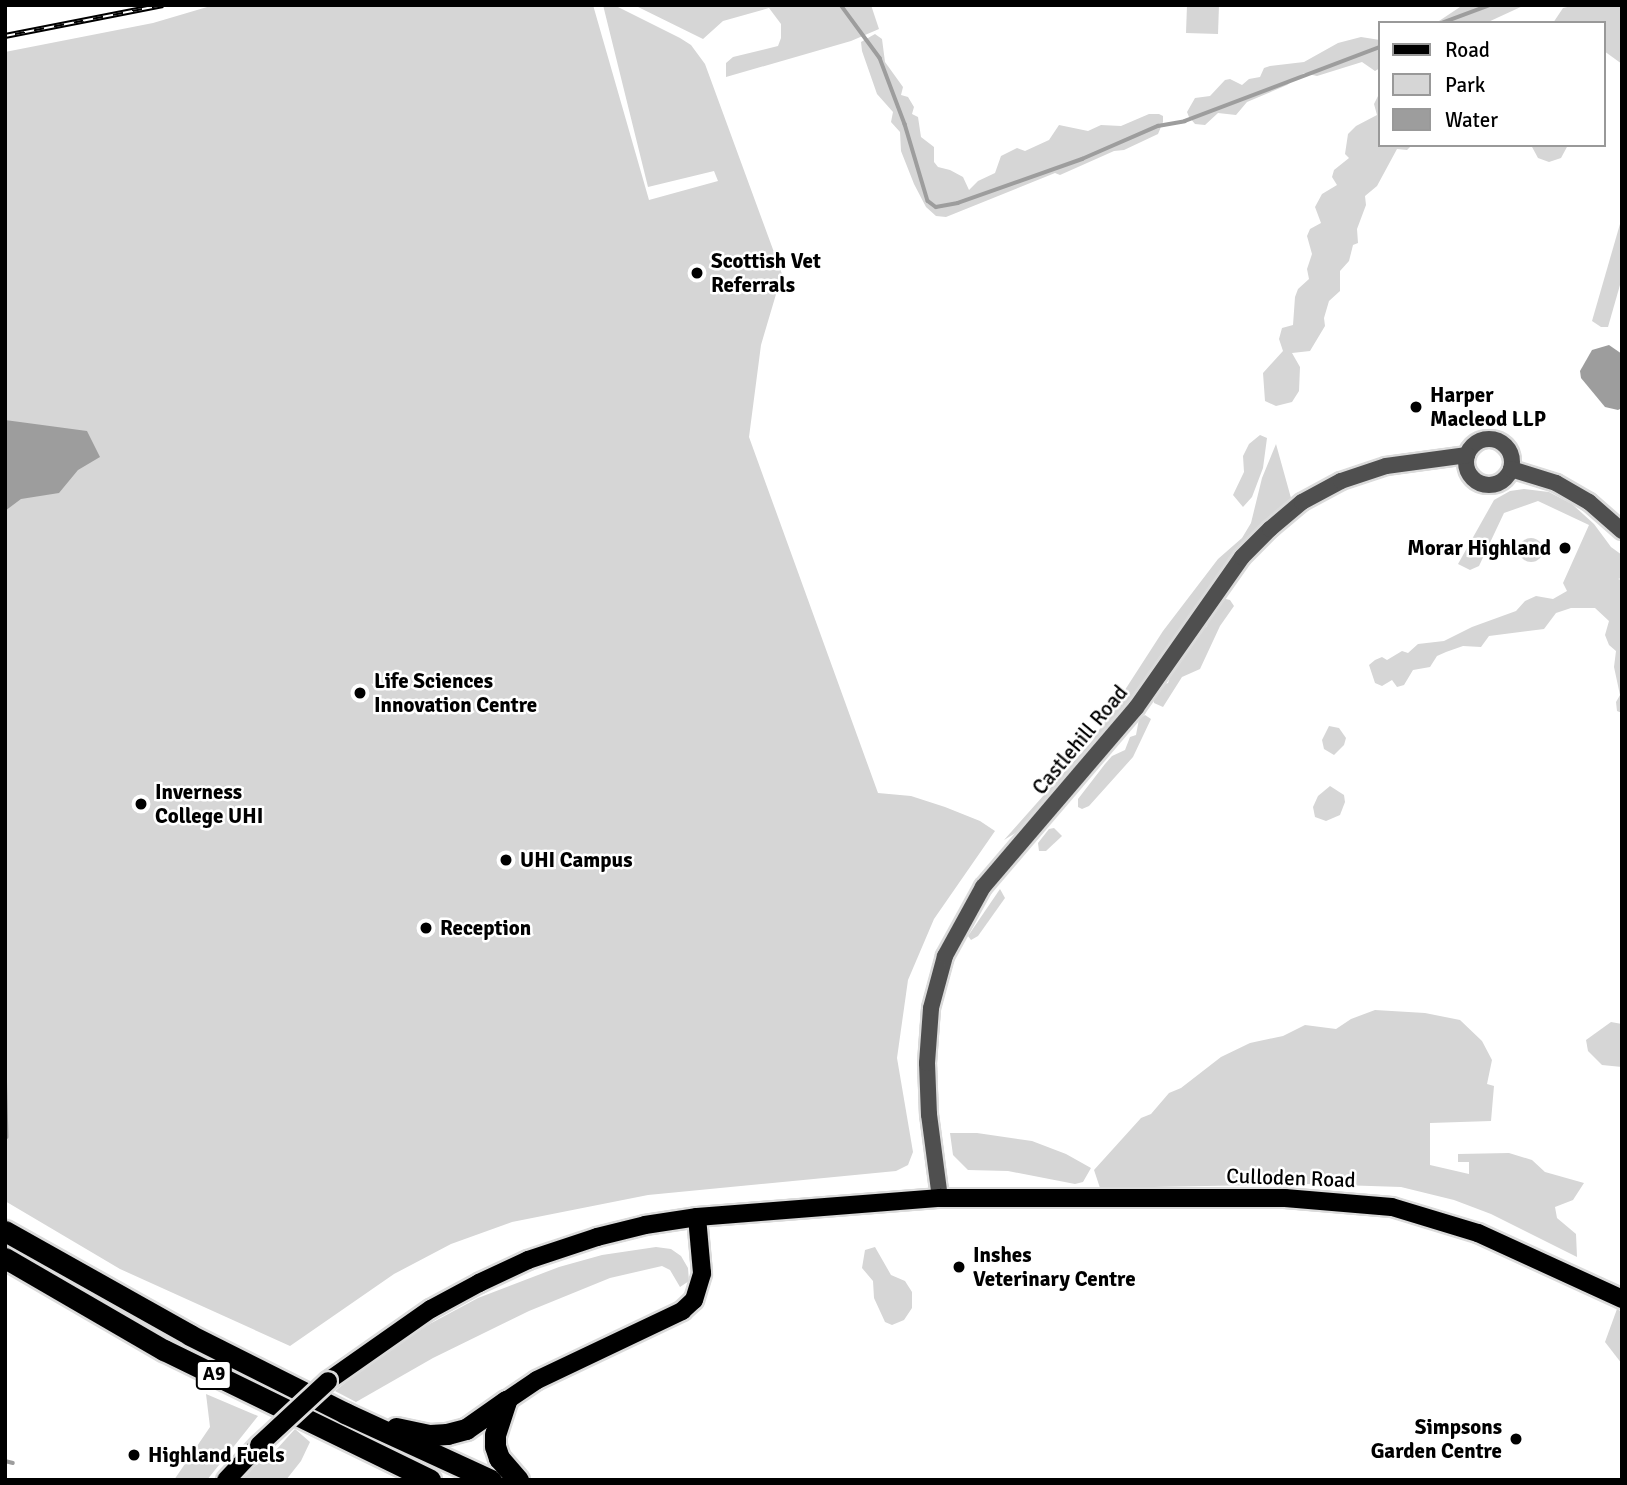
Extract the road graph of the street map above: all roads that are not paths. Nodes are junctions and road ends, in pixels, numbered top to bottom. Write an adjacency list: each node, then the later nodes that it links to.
1 (1466, 455): 2 (street, Castlehill Road); 2 (street); 4 (street, Castlehill Road)
2 (1511, 469): 3 (street)
3 (1622, 531)
4 (940, 1198): 5 (main road, Culloden Road); 8 (main road, Culloden Road)
5 (697, 1217): 9 (main road); 11 (main road, Culloden Road, bridge)
6 (5, 1231): 10 (highway, A9)
7 (5, 1258): 12 (highway, A9)
8 (1622, 1299)
9 (506, 1401): 10 (highway, A9); 14 (highway)
10 (345, 1413): 13 (highway, A9)
11 (226, 1480)
12 (430, 1480)
13 (491, 1480)
14 (517, 1480)

